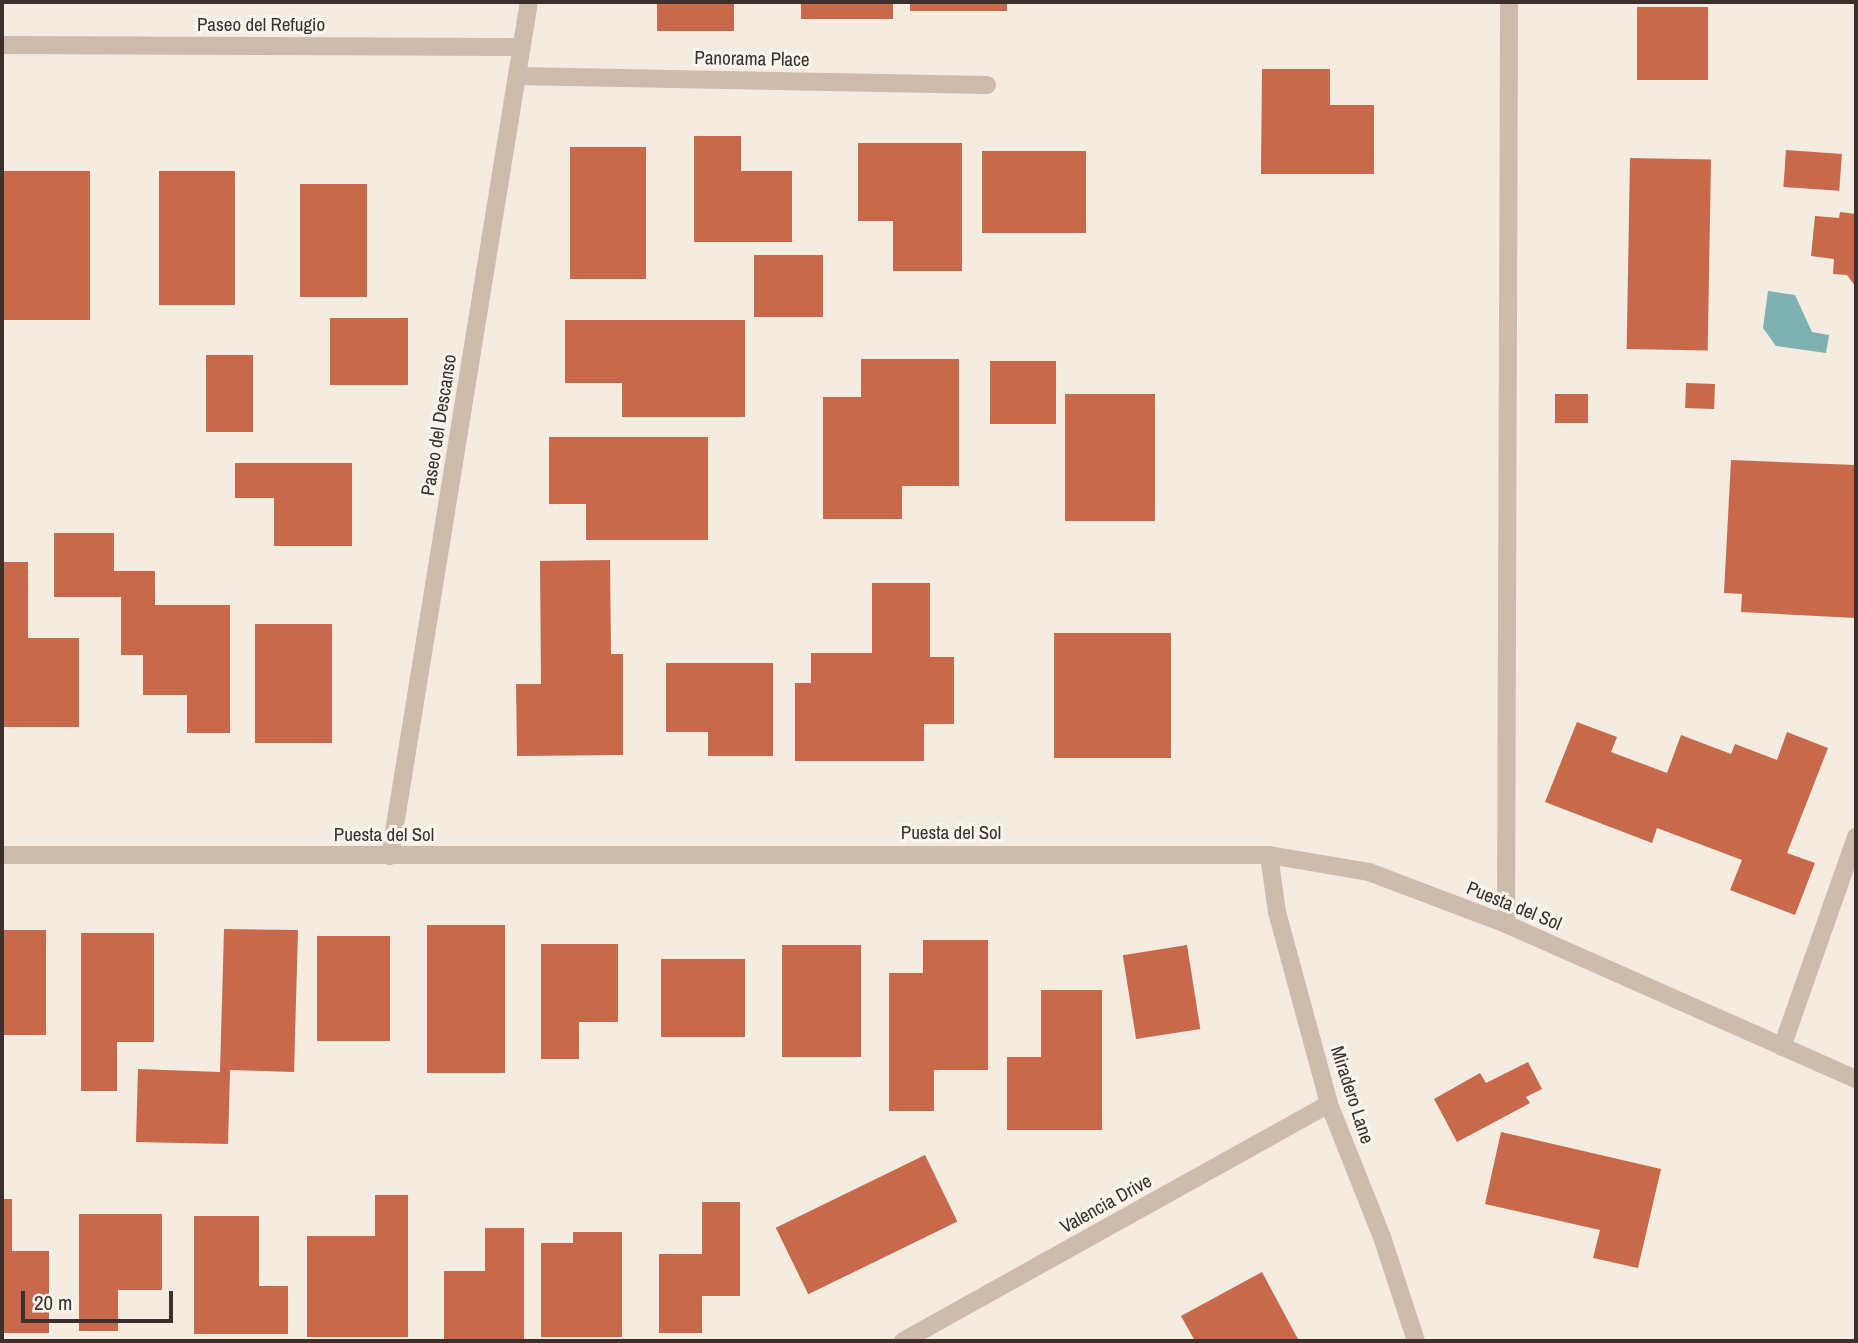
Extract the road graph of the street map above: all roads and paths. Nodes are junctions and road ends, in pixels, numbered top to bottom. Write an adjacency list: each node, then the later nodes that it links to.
1 (529, 2): 4 (street, Paseo del Descanso)
2 (1509, 2): 11 (street)
3 (2, 45): 4 (street, Paseo del Refugio)
4 (519, 47): 5 (street, Paseo del Descanso)
5 (516, 76): 6 (street, Panorama Place); 10 (street, Paseo del Descanso)
6 (987, 85)
7 (1856, 837): 12 (street)
8 (2, 855): 10 (street, Puesta del Sol)
9 (1269, 855): 10 (street, Puesta del Sol); 11 (street, Puesta del Sol); 14 (street, Miradero Lane)
10 (390, 856)
11 (1506, 923): 12 (street, Puesta del Sol)
12 (1782, 1047): 13 (street, Puesta del Sol)
13 (1856, 1079)
14 (1329, 1104): 15 (street, Valencia Drive); 16 (street, Miradero Lane)
15 (903, 1341)
16 (1416, 1341)

